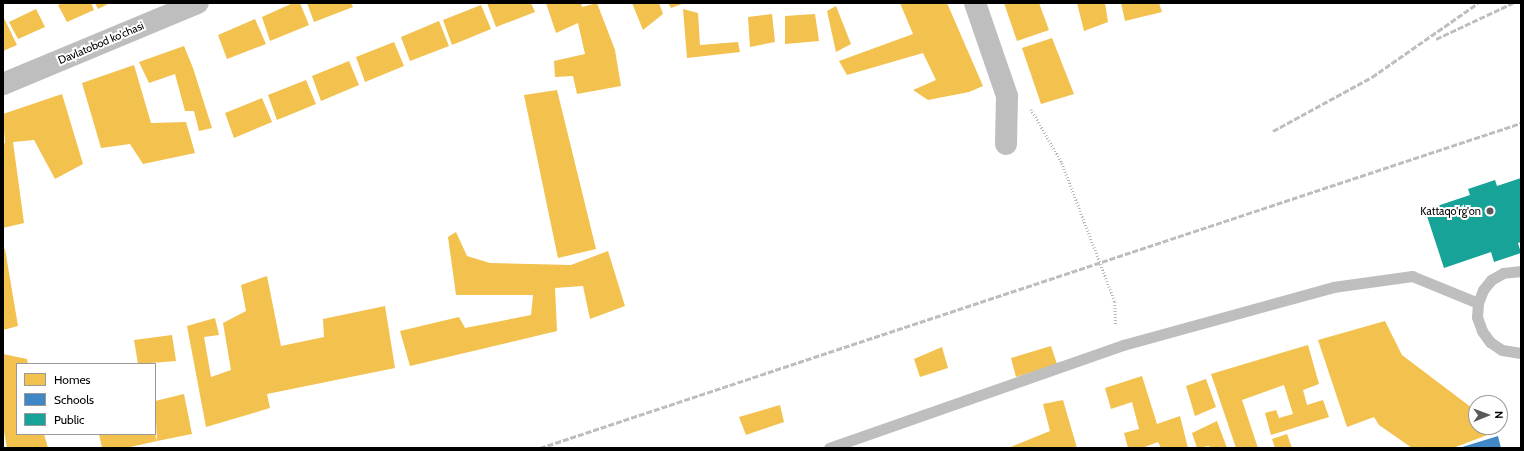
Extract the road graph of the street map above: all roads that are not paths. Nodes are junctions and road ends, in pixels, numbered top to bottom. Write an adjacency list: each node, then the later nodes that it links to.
1 (198, 3): 3 (street, Davlatobod ko'chasi)
2 (975, 3): 4 (street)
3 (3, 84)
4 (1006, 144)
5 (1521, 271): 6 (lane)
6 (1478, 303): 7 (lane); 8 (lane)
7 (1521, 353)
8 (829, 448)

